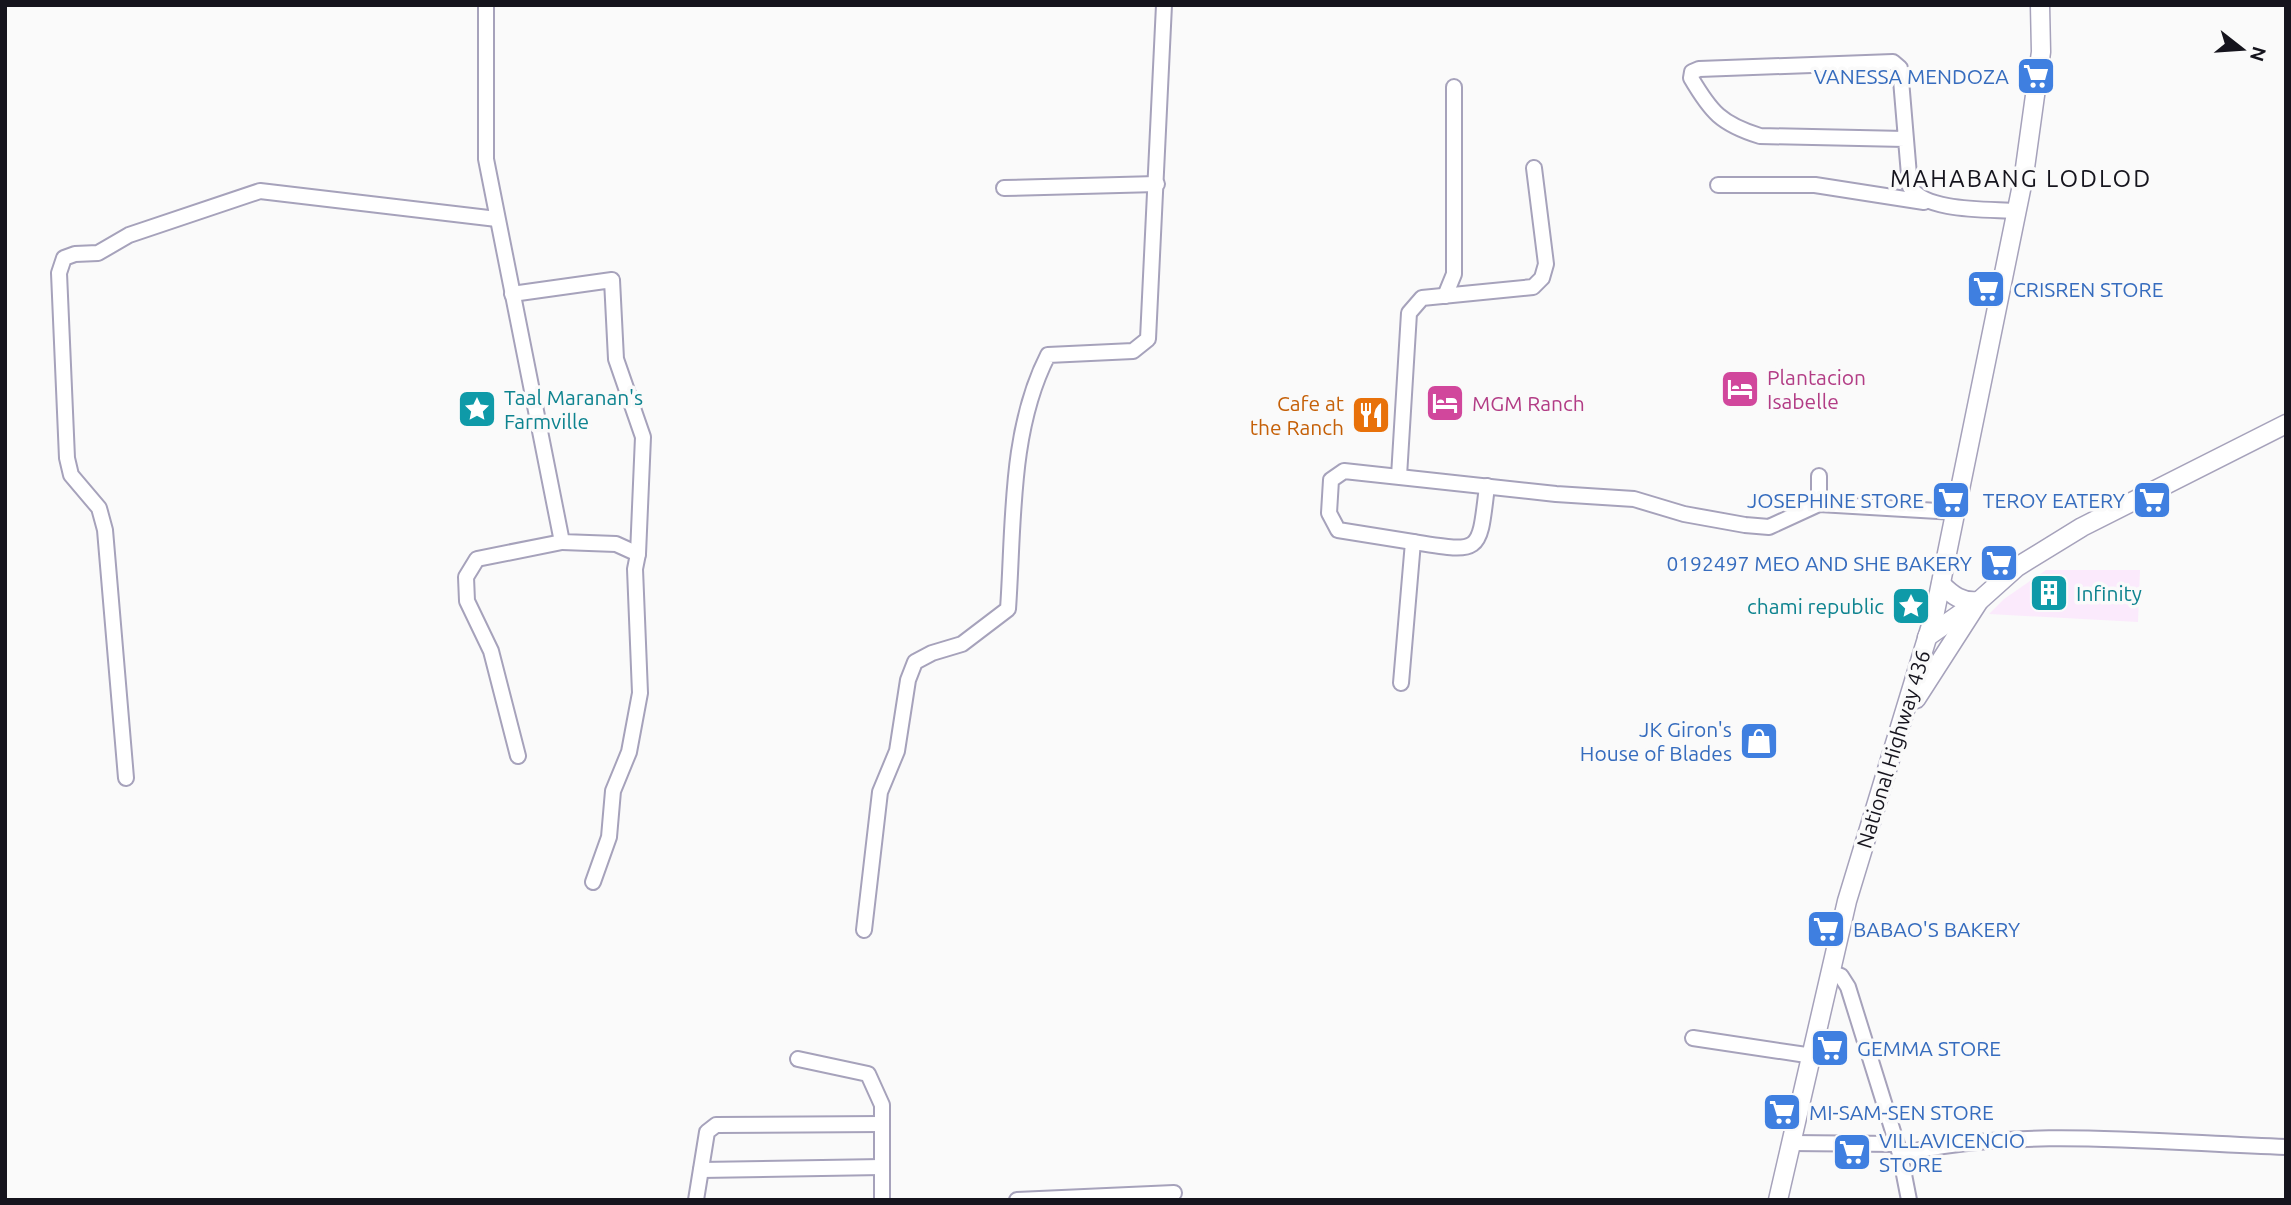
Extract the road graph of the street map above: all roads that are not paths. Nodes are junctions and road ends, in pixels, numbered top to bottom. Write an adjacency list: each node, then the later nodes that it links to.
1 (486, 5): 12 (street)
2 (1164, 5): 7 (street)
3 (2040, 5): 11 (main road, National Highway 436)
4 (1454, 88): 14 (street)
5 (1906, 139): 5 (street); 10 (street)
6 (1534, 168): 14 (street)
7 (1157, 184): 9 (street); 32 (street)
8 (1718, 185): 10 (street)
9 (1004, 188)
10 (1928, 203): 11 (street)
11 (2016, 211): 20 (main road, National Highway 436)
12 (497, 219): 13 (street); 30 (street)
13 (512, 294): 21 (street); 23 (street)
14 (1446, 296): 16 (street)
15 (2285, 426): 25 (main road)
16 (1399, 476): 18 (street); 22 (street)
17 (1819, 476): 19 (street)
18 (1488, 486): 19 (street); 22 (street)
19 (1819, 504): 20 (street)
20 (1955, 512): 24 (main road, National Highway 436)
21 (562, 542): 23 (street); 29 (street)
22 (1413, 542): 27 (street)
23 (638, 554): 31 (street)
24 (1941, 584): 25 (main road); 26 (main road, National Highway 436)
25 (1979, 601): 26 (main road); 28 (main road)
26 (1927, 637): 28 (main road, National Highway 436)
27 (1401, 683)
28 (1903, 719): 33 (main road, National Highway 436)
29 (518, 756)
30 (127, 778)
31 (593, 882)
32 (864, 930)
33 (1830, 972): 35 (main road, National Highway 436); 40 (street)
34 (1693, 1038): 35 (street)
35 (1813, 1056): 38 (main road, National Highway 436)
36 (797, 1059): 37 (street)
37 (882, 1124): 41 (street); 42 (street)
38 (1791, 1143): 40 (street); 47 (main road, National Highway 436)
39 (2286, 1147): 40 (street)
40 (1898, 1149): 48 (street)
41 (882, 1167): 42 (street); 45 (street)
42 (701, 1170): 44 (street)
43 (1174, 1193): 46 (street)
44 (696, 1200)
45 (882, 1200)
46 (1017, 1200)
47 (1777, 1200)
48 (1909, 1200)

